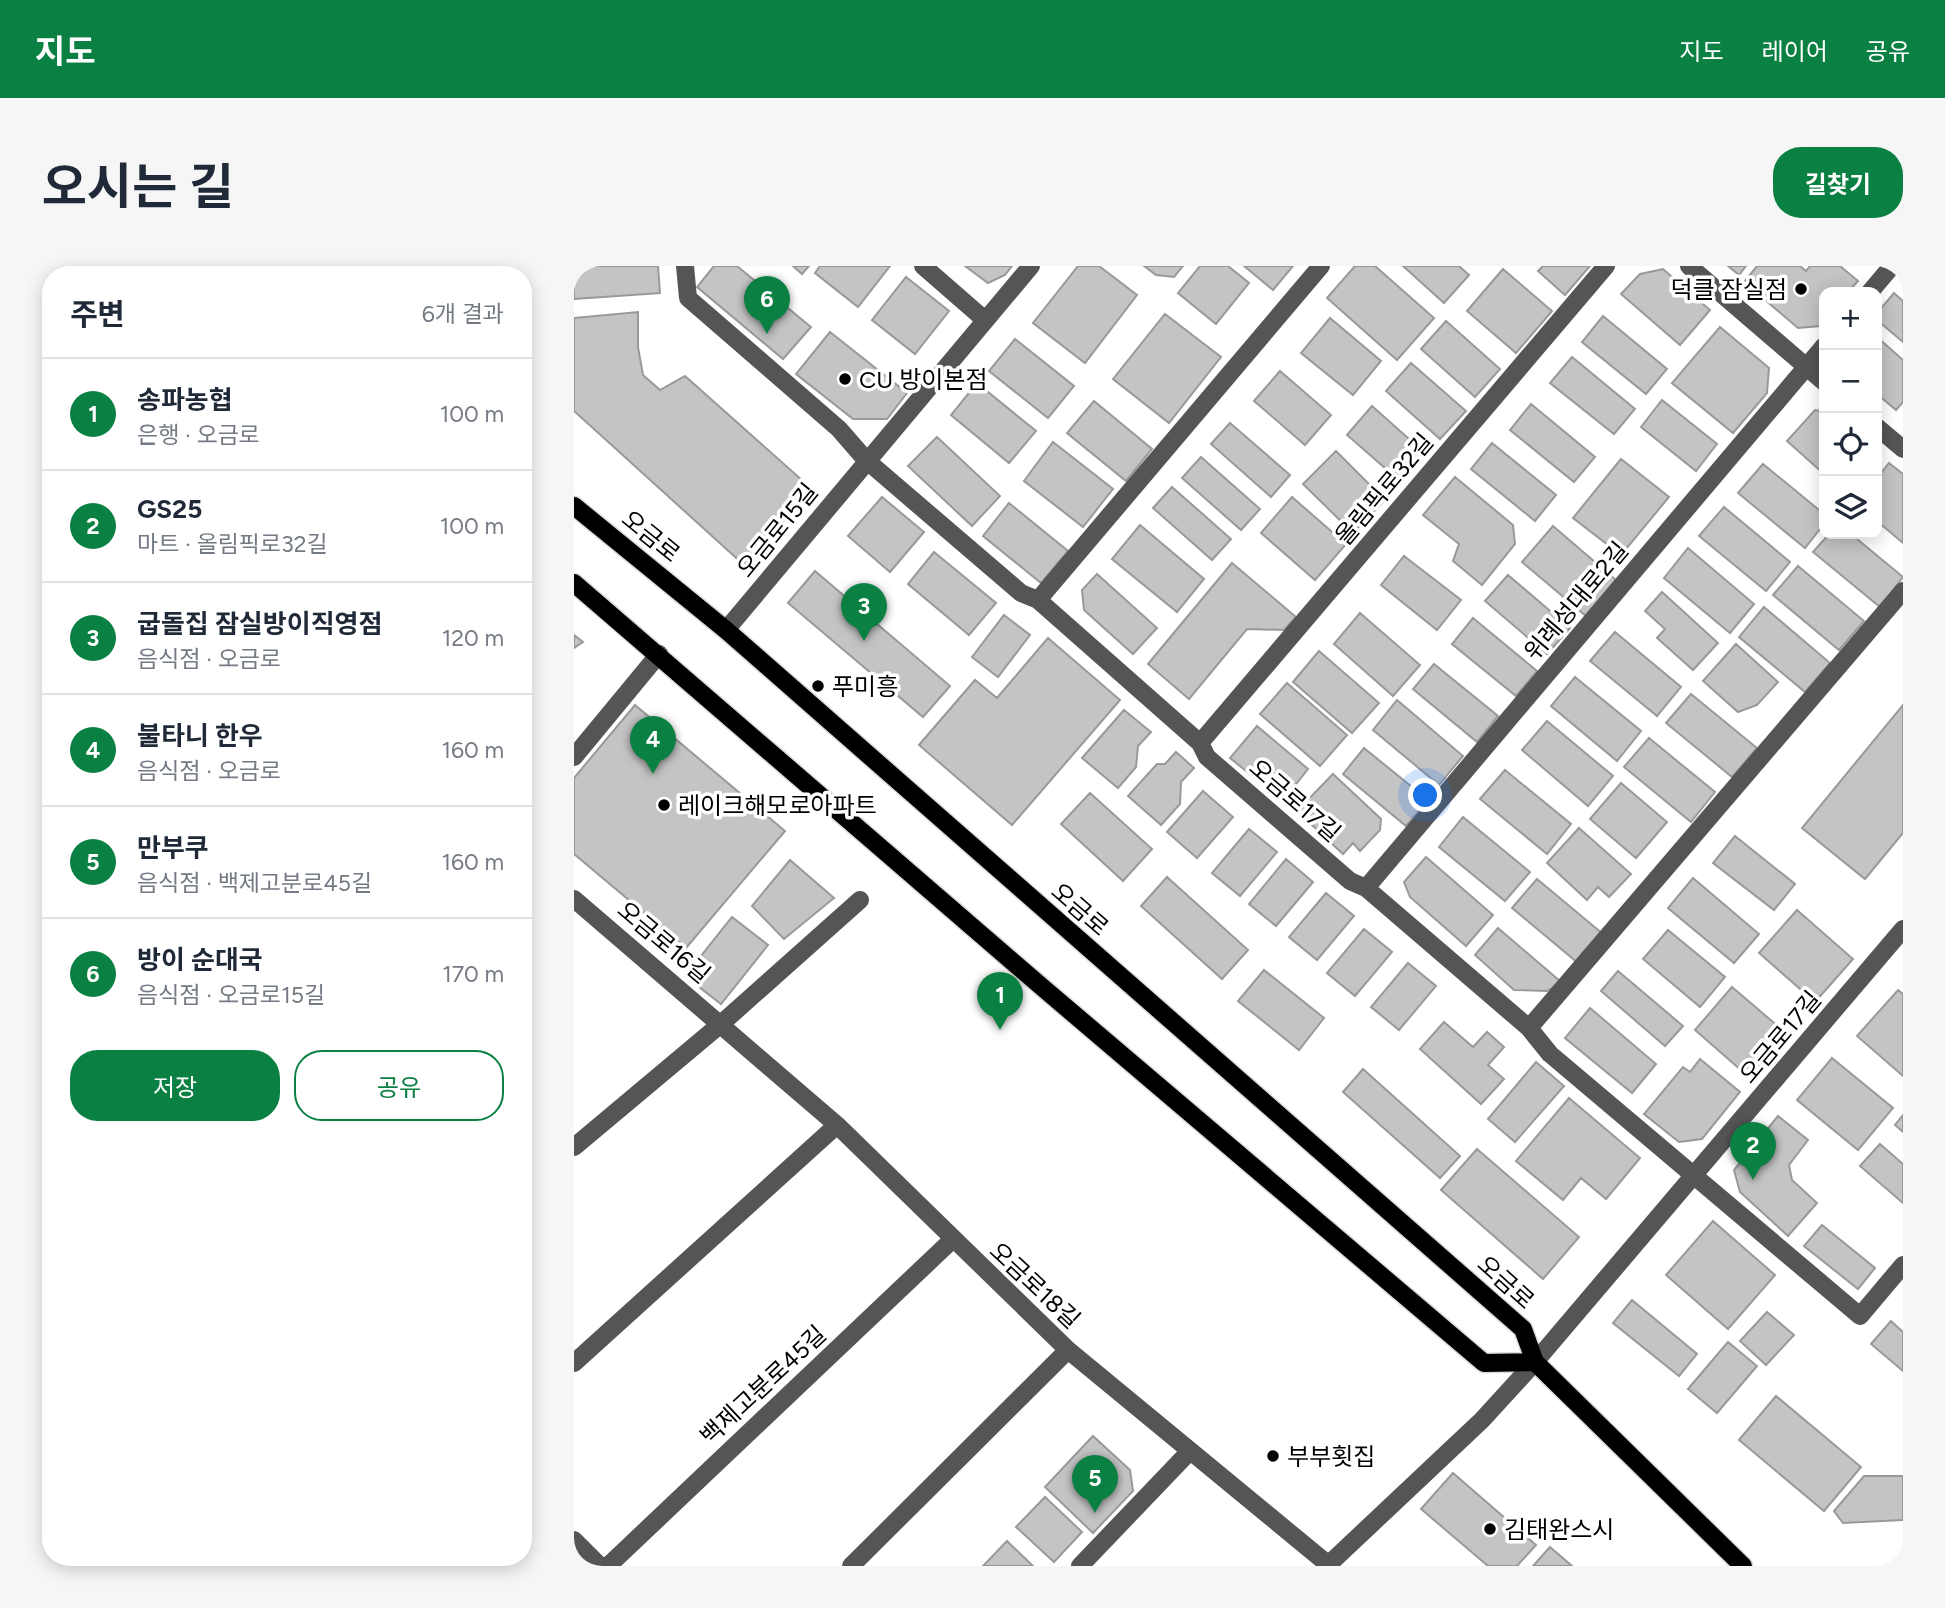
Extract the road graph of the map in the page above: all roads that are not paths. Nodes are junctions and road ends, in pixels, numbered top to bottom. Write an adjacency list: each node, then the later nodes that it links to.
1 (685, 266): 15 (street)
2 (923, 266): 9 (street)
3 (1031, 266): 9 (street, 오금로15길)
4 (1321, 266): 19 (street)
5 (1606, 266): 22 (street, 올림픽로32길)
6 (1689, 266): 11 (street)
7 (1892, 266): 8 (street)
8 (1874, 287)
9 (985, 320): 15 (street, 오금로15길)
10 (1821, 350): 11 (street, 위례성대로2길)
11 (1807, 366): 12 (street); 24 (street, 위례성대로2길)
12 (1819, 377)
13 (1882, 431): 14 (street)
14 (1903, 449)
15 (866, 460): 19 (street, 오금로17길); 20 (street, 오금로15길)
16 (574, 506): 20 (main road, 오금로)
17 (574, 583): 21 (main road)
18 (1903, 591): 29 (street)
19 (1038, 600): 22 (street, 오금로17길)
20 (726, 630): 36 (main road, 오금로)
21 (659, 654): 23 (street); 36 (main road)
22 (1200, 743): 24 (street, 오금로17길)
23 (574, 757)
24 (1366, 888): 29 (street, 오금로17길)
25 (574, 899): 28 (street, 오금로16길)
26 (860, 900): 28 (street)
27 (1903, 929): 32 (street, 오금로17길)
28 (722, 1023): 30 (street, 오금로18길); 31 (street)
29 (1529, 1028): 32 (street, 오금로17길)
30 (837, 1125): 33 (street, 오금로18길); 37 (street)
31 (574, 1147)
32 (1695, 1175): 34 (street); 36 (street, 오금로17길)
33 (952, 1240): 35 (street, 오금로18길); 42 (street, 백제고분로45길)
34 (1903, 1265)
35 (1068, 1350): 38 (street, 오금로18길); 43 (street)
36 (1535, 1362): 40 (street, 오금로18길); 45 (main road, 오금로)
37 (574, 1363)
38 (1190, 1451): 40 (street, 오금로18길); 44 (street)
39 (574, 1540): 41 (street)
40 (1329, 1565)
41 (600, 1566)
42 (608, 1566)
43 (851, 1566)
44 (1080, 1566)
45 (1743, 1566)

